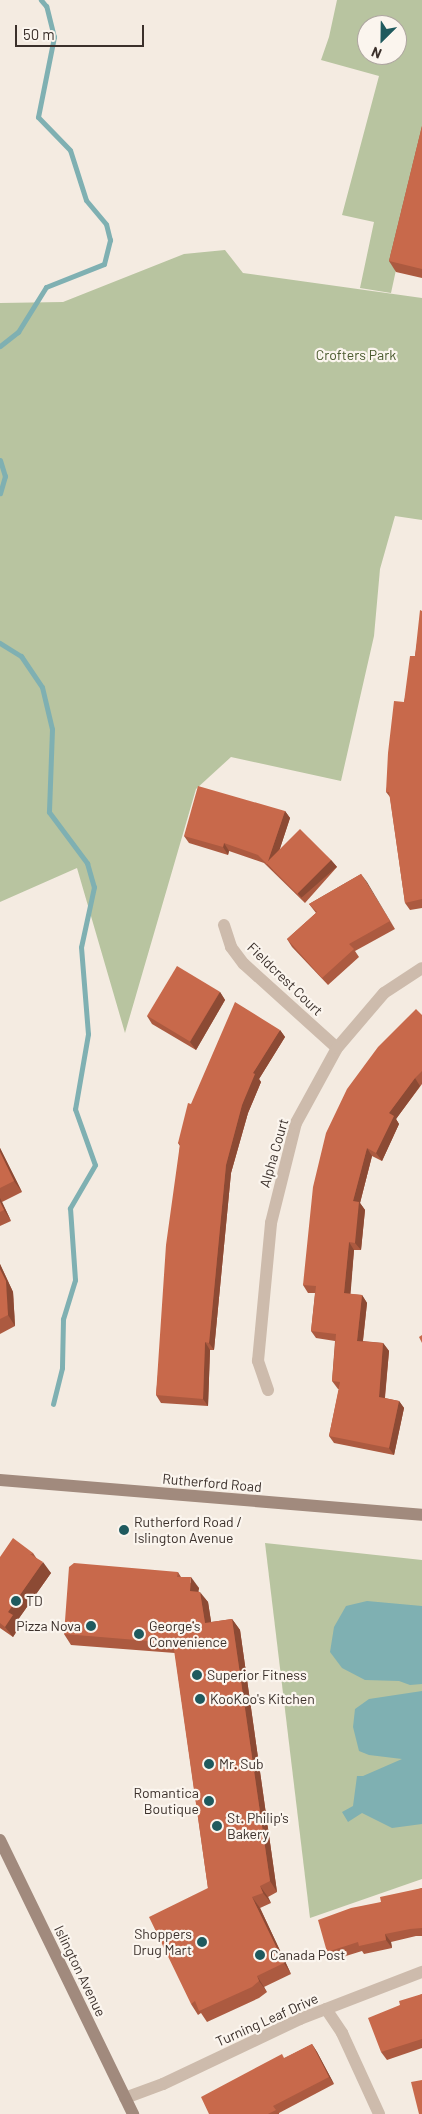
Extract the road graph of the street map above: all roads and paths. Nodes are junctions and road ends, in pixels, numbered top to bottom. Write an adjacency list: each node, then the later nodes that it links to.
1 (224, 925): 3 (street, Fieldcrest Court)
2 (422, 968): 3 (street, Alpha Court)
3 (336, 1048): 4 (street, Alpha Court)
4 (268, 1390)
5 (3, 1481): 6 (main road, Rutherford Road)
6 (422, 1515)
7 (0, 1840): 10 (main road, Islington Avenue)
8 (422, 1972): 9 (street, Turning Leaf Drive)
9 (326, 2009): 10 (street, Turning Leaf Drive); 12 (street)
10 (125, 2098): 11 (main road, Islington Avenue)
11 (133, 2114)
12 (379, 2114)

